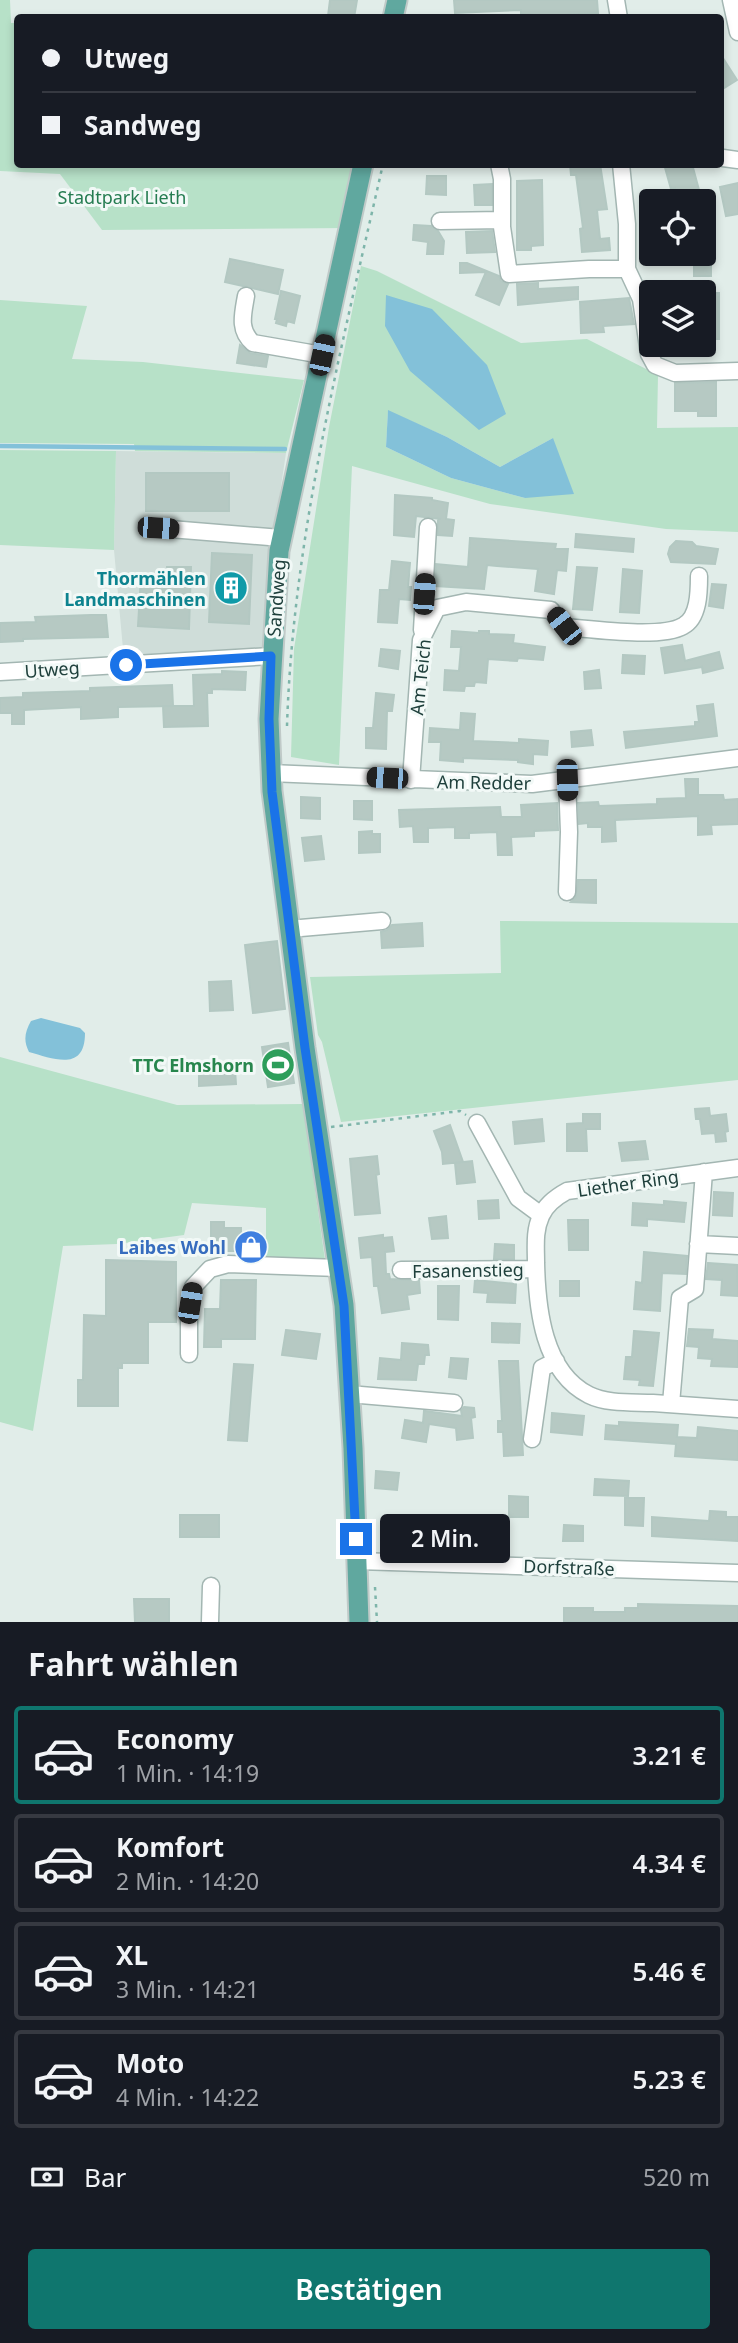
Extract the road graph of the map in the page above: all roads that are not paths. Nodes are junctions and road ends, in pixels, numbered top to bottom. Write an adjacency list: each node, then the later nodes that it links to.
1 (731, 0): 2 (street)
2 (738, 32)
3 (362, 168): 10 (main road, Sandweg)
4 (500, 168): 6 (street)
5 (621, 168): 8 (street)
6 (502, 220): 7 (street); 8 (street)
7 (440, 221)
8 (627, 269): 11 (street)
9 (246, 296): 10 (street)
10 (322, 355): 14 (main road, Sandweg)
11 (738, 371)
12 (428, 527): 16 (street)
13 (158, 528): 14 (street)
14 (281, 538): 17 (main road, Sandweg)
15 (699, 576): 16 (street, Am Teich)
16 (421, 639): 21 (street, Am Teich)
17 (271, 656): 18 (street, Utweg); 20 (main road, Sandweg)
18 (0, 672)
19 (738, 758): 22 (street, Am Redder)
20 (270, 773): 21 (street, Am Redder); 25 (main road, Sandweg)
21 (411, 780): 22 (street, Am Redder)
22 (567, 780): 23 (street)
23 (567, 892)
24 (382, 921): 25 (street)
25 (289, 929): 32 (main road, Sandweg)
26 (477, 1123): 29 (street)
27 (738, 1168): 28 (street, Liether Ring)
28 (704, 1172): 29 (street, Liether Ring); 30 (street)
29 (541, 1215): 33 (street)
30 (698, 1244): 31 (street); 39 (street)
31 (738, 1246)
32 (338, 1268): 35 (street); 37 (main road, Sandweg)
33 (536, 1269): 34 (street, Fasanenstieg); 36 (street)
34 (401, 1270)
35 (189, 1354)
36 (556, 1361): 39 (street); 41 (street)
37 (349, 1394): 38 (street); 42 (main road, Sandweg)
38 (454, 1403)
39 (671, 1405): 40 (street)
40 (738, 1409)
41 (532, 1439)
42 (366, 1561): 43 (street, Dorfstraße); 46 (main road, Sandweg)
43 (738, 1573)
44 (211, 1586): 45 (street)
45 (210, 1622)
46 (359, 1622)

